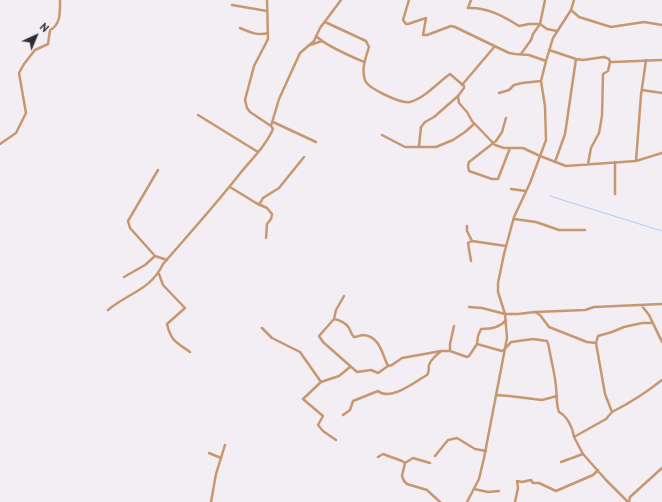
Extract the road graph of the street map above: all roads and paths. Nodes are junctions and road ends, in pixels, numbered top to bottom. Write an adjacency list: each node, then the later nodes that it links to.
1 (60, 0): 43 (street)
2 (267, 0): 10 (street)
3 (341, 0): 11 (street)
4 (409, 0): 20 (street)
5 (471, 0): 12 (street)
6 (545, 0): 12 (street)
7 (574, 0): 9 (street)
8 (232, 4): 10 (street)
9 (571, 10): 13 (street); 15 (street)
10 (267, 11): 16 (street)
11 (325, 22): 17 (street); 27 (street)
12 (540, 24): 15 (street); 22 (street)
13 (662, 25)
14 (240, 28): 16 (street)
15 (557, 31): 21 (street)
16 (268, 33): 39 (street)
17 (316, 36): 18 (street); 19 (street)
18 (322, 41): 19 (street); 27 (street)
19 (307, 46): 37 (street)
20 (495, 46): 22 (street); 30 (street)
21 (549, 50): 23 (street); 26 (street)
22 (521, 54): 26 (street)
23 (576, 59): 28 (street); 51 (street)
24 (646, 60): 25 (street); 28 (street); 31 (street)
25 (662, 60)
26 (546, 61): 29 (street)
27 (364, 62): 30 (street)
28 (610, 62): 53 (street)
29 (541, 81): 32 (street); 48 (street)
30 (462, 85): 34 (street)
31 (642, 90): 33 (street); 50 (street)
32 (499, 93)
33 (662, 93)
34 (458, 96): 38 (street); 44 (street)
35 (198, 115): 46 (street)
36 (506, 118): 42 (street)
37 (272, 122): 39 (street); 41 (street)
38 (474, 124): 42 (street); 44 (street)
39 (271, 126): 46 (street)
40 (382, 135): 44 (street)
41 (316, 142)
42 (494, 143): 45 (street); 45 (street)
43 (0, 144)
44 (419, 146)
45 (510, 148): 48 (street)
46 (258, 152): 55 (street)
47 (662, 153): 50 (street)
48 (540, 156): 51 (street); 57 (street)
49 (304, 157): 59 (street)
50 (636, 161): 52 (street)
51 (555, 162): 53 (street)
52 (615, 162): 53 (street); 58 (street)
53 (588, 164)
54 (158, 170): 66 (street)
55 (230, 187): 59 (street); 67 (street)
56 (511, 189): 57 (street)
57 (526, 191): 60 (street)
58 (615, 194)
59 (259, 205): 63 (street)
60 (514, 219): 62 (street); 65 (street)
61 (467, 226): 64 (street)
62 (585, 230)
63 (266, 238)
64 (472, 241): 65 (street); 68 (street)
65 (506, 246): 77 (street)
66 (155, 256): 67 (street); 70 (street)
67 (167, 260): 69 (street)
68 (471, 261)
69 (159, 274): 75 (street); 89 (street)
70 (124, 277)
71 (344, 296): 78 (street)
72 (662, 304): 73 (street)
73 (642, 305): 76 (street); 80 (street)
74 (469, 307): 77 (street)
75 (108, 310)
76 (535, 312): 77 (street); 84 (street)
77 (506, 314): 79 (street)
78 (334, 319): 90 (street); 91 (street)
79 (506, 319): 85 (street); 86 (street)
80 (653, 322): 83 (street); 84 (street)
81 (454, 326): 88 (street)
82 (262, 328): 93 (street)
83 (662, 342)
84 (596, 343): 96 (street)
85 (477, 344): 86 (street); 88 (street)
86 (506, 349): 94 (street); 95 (street)
87 (441, 351): 88 (street); 90 (street); 97 (street)
88 (450, 351)
89 (190, 352)
90 (388, 366): 91 (street)
91 (350, 367): 93 (street)
92 (662, 380): 96 (street)
93 (321, 382): 99 (street)
94 (496, 395): 95 (street); 101 (street)
95 (557, 396): 98 (street)
96 (612, 412): 98 (street)
97 (343, 415)
98 (574, 437): 103 (street)
99 (336, 440)
100 (225, 445): 106 (street)
101 (486, 451): 104 (street); 112 (street)
102 (209, 453): 106 (street)
103 (584, 454): 107 (street); 111 (street)
104 (435, 456)
105 (378, 457): 108 (street)
106 (221, 458): 114 (street)
107 (561, 462)
108 (405, 463): 109 (street); 115 (street)
109 (430, 463)
110 (662, 468): 118 (street)
111 (598, 470): 117 (street); 118 (street)
112 (474, 489): 113 (street); 116 (street)
113 (499, 491)
114 (211, 502)
115 (440, 502)
116 (467, 502)
117 (515, 502)
118 (628, 502)

